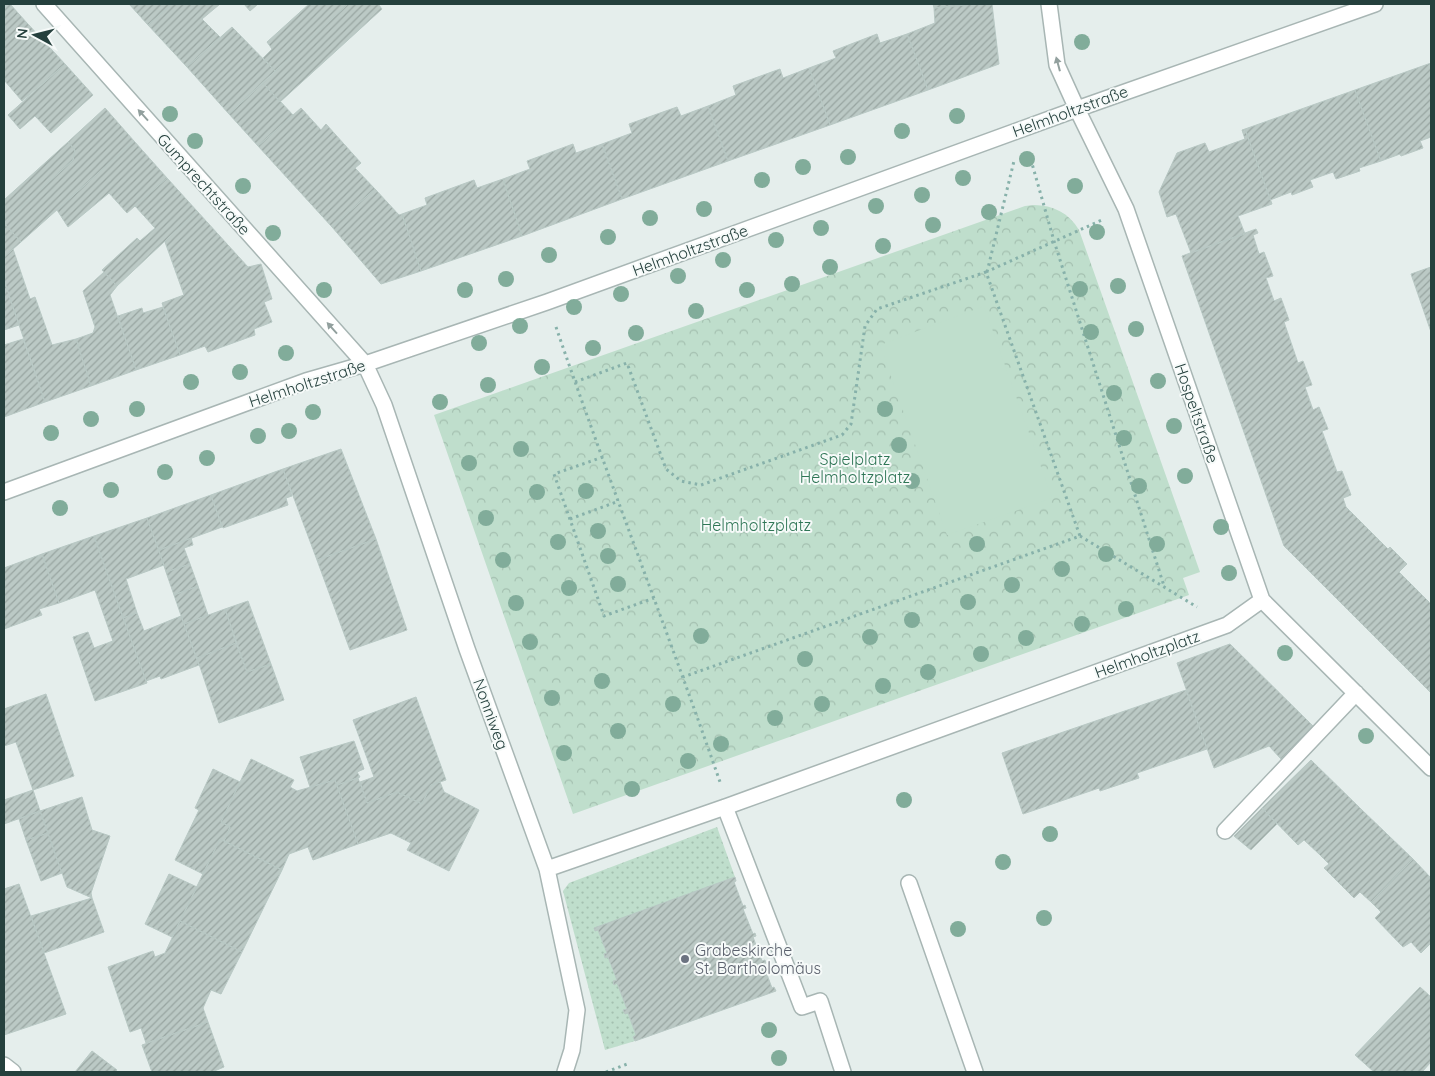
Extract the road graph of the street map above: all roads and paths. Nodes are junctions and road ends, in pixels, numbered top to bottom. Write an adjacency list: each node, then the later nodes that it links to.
1 (44, 4): 10 (street, Gumprechtstraße, one-way to 1)
2 (1049, 4): 4 (street, Hospeltstraße, one-way to 2)
3 (1375, 4): 4 (street, Helmholtzstraße)
4 (1077, 109): 5 (street, Helmholtzstraße); 6 (street, Hospeltstraße)
5 (1023, 128): 7 (path); 8 (path); 9 (street, Helmholtzstraße)
6 (1126, 209): 7 (path); 19 (street, Hospeltstraße)
7 (1054, 242): 8 (path); 17 (path)
8 (986, 272): 11 (path); 16 (path)
9 (547, 302): 10 (street, Helmholtzstraße); 11 (path)
10 (365, 364): 13 (street, Helmholtzstraße); 26 (street, Nonniweg)
11 (575, 382): 12 (path)
12 (603, 457): 14 (path); 15 (path)
13 (4, 492)
14 (619, 501): 15 (path); 18 (path)
15 (570, 519): 18 (path)
16 (1080, 536): 17 (path); 21 (path)
17 (1164, 586): 20 (path)
18 (654, 598): 21 (path)
19 (1262, 600): 20 (street, Helmholtzplatz); 22 (street, Hospeltstraße)
20 (1227, 624): 24 (street, Helmholtzplatz)
21 (683, 677): 24 (path)
22 (1356, 693): 23 (street, Hospeltstraße); 25 (street)
23 (1431, 768)
24 (727, 806): 26 (street, Helmholtzplatz); 33 (street)
25 (1226, 831)
26 (547, 869): 31 (street, Nonniweg)
27 (909, 883): 34 (street)
28 (630, 1064): 32 (path)
29 (4, 1065): 30 (street)
30 (13, 1072)
31 (565, 1072)
32 (606, 1072)
33 (843, 1072)
34 (975, 1072)

